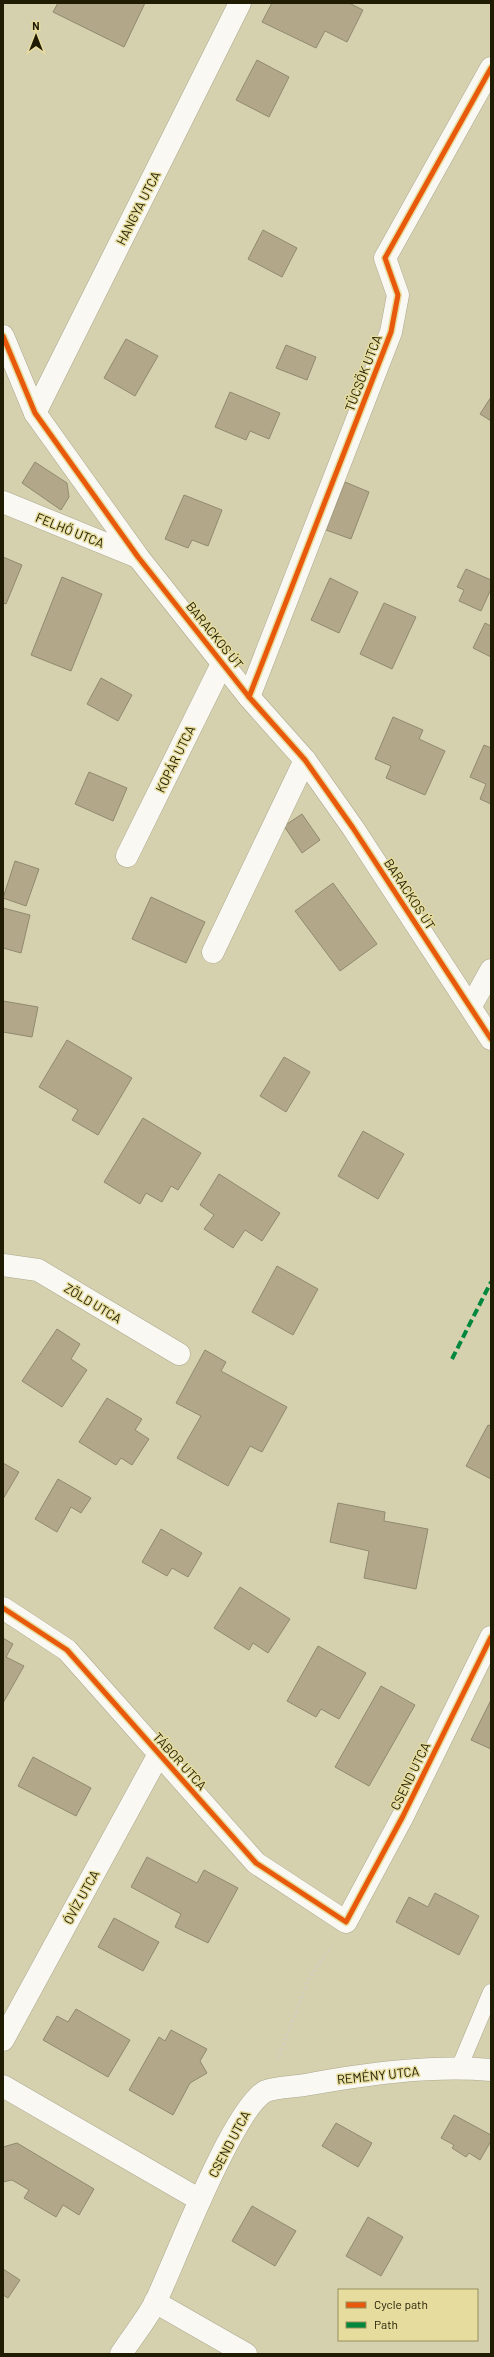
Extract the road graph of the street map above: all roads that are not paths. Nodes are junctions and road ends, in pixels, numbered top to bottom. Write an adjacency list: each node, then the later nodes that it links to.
1 (240, 3): 4 (street, HANGYA UTCA)
2 (491, 68): 8 (street, TÜCSÖK UTCA)
3 (3, 336): 4 (street, BARACKOS ÚT)
4 (35, 413): 6 (street, BARACKOS ÚT)
5 (3, 502): 6 (street, FELHŐ UTCA)
6 (138, 557): 7 (street, BARACKOS ÚT)
7 (223, 662): 8 (street, BARACKOS ÚT); 10 (street, KOPÁR UTCA)
8 (249, 696): 9 (street, BARACKOS ÚT)
9 (305, 760): 11 (street); 13 (street, BARACKOS ÚT)
10 (127, 856)
11 (213, 952)
12 (491, 970): 13 (street)
13 (472, 1006): 14 (street, BARACKOS ÚT)
14 (491, 1039)
15 (3, 1265): 16 (street, ZÖLD UTCA)
16 (179, 1354)
17 (3, 1608): 19 (street, TÁBOR UTCA)
18 (491, 1637): 20 (street, CSEND UTCA)
19 (159, 1754): 20 (street, TÁBOR UTCA); 22 (street, ÓVÍZ UTCA)
20 (346, 1922)
21 (491, 1992): 23 (lane)
22 (3, 2040)
23 (459, 2068): 24 (street, REMÉNY UTCA); 26 (street, REMÉNY UTCA)
24 (491, 2070)
25 (3, 2086): 27 (street)
26 (266, 2092): 27 (street, CSEND UTCA)
27 (200, 2200): 28 (street, CSEND UTCA)
28 (155, 2302): 29 (street, CSEND UTCA); 30 (street)
29 (121, 2354)
30 (246, 2354)

